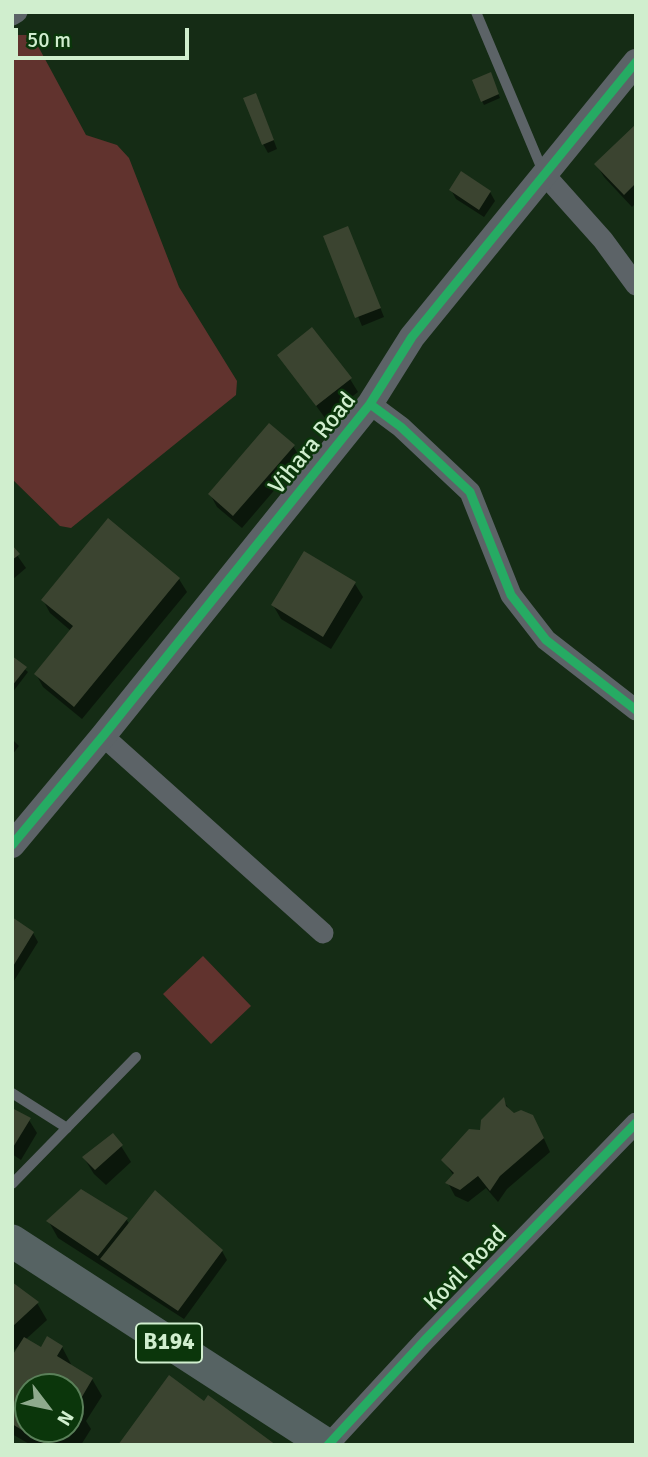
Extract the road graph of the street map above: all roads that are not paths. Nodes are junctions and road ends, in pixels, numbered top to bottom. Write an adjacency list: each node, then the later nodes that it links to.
1 (17, 12): 3 (street)
2 (476, 12): 5 (lane)
3 (12, 15)
4 (636, 62): 5 (street, Vihara Road)
5 (544, 174): 6 (street); 7 (street, Vihara Road)
6 (636, 285)
7 (370, 404): 8 (street); 9 (street, Vihara Road)
8 (636, 710)
9 (103, 736): 10 (street, Vihara Road); 11 (street)
10 (12, 845)
11 (323, 933)
12 (136, 1057): 15 (lane)
13 (12, 1093): 15 (lane)
14 (636, 1123): 18 (street, Kovil Road)
15 (67, 1128): 16 (lane)
16 (12, 1184)
17 (12, 1241): 18 (main road, B194)
18 (327, 1445)

